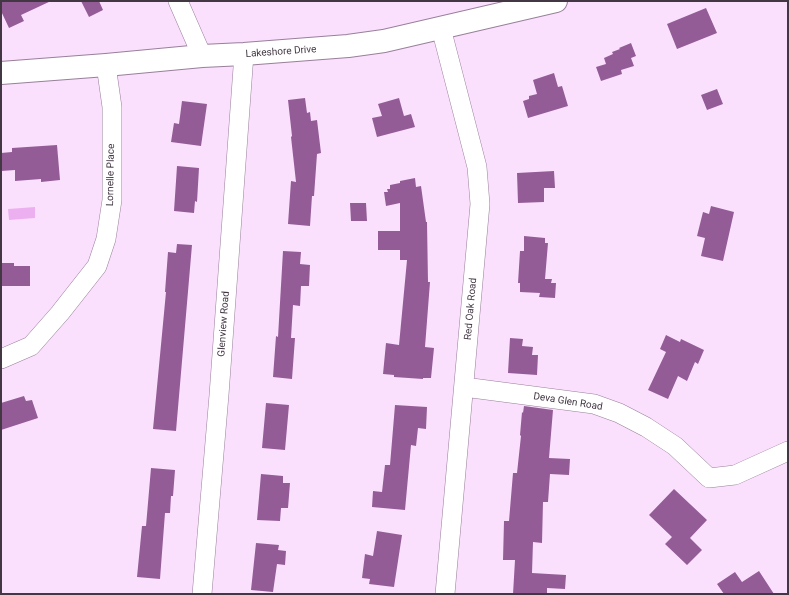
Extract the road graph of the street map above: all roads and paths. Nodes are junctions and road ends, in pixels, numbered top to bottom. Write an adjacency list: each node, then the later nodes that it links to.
1 (178, 1): 5 (street)
2 (556, 1): 3 (street, Lakeshore Drive)
3 (441, 28): 4 (street, Lakeshore Drive); 9 (street, Red Oak Road)
4 (244, 54): 5 (street, Lakeshore Drive); 11 (street, Glenview Road)
5 (202, 56): 6 (street, Lakeshore Drive)
6 (106, 65): 7 (street, Lakeshore Drive); 8 (street, Lornelle Place)
7 (1, 73)
8 (1, 359)
9 (464, 387): 10 (street, Deva Glen Road); 12 (street, Red Oak Road)
10 (788, 451)
11 (202, 594)
12 (445, 594)

